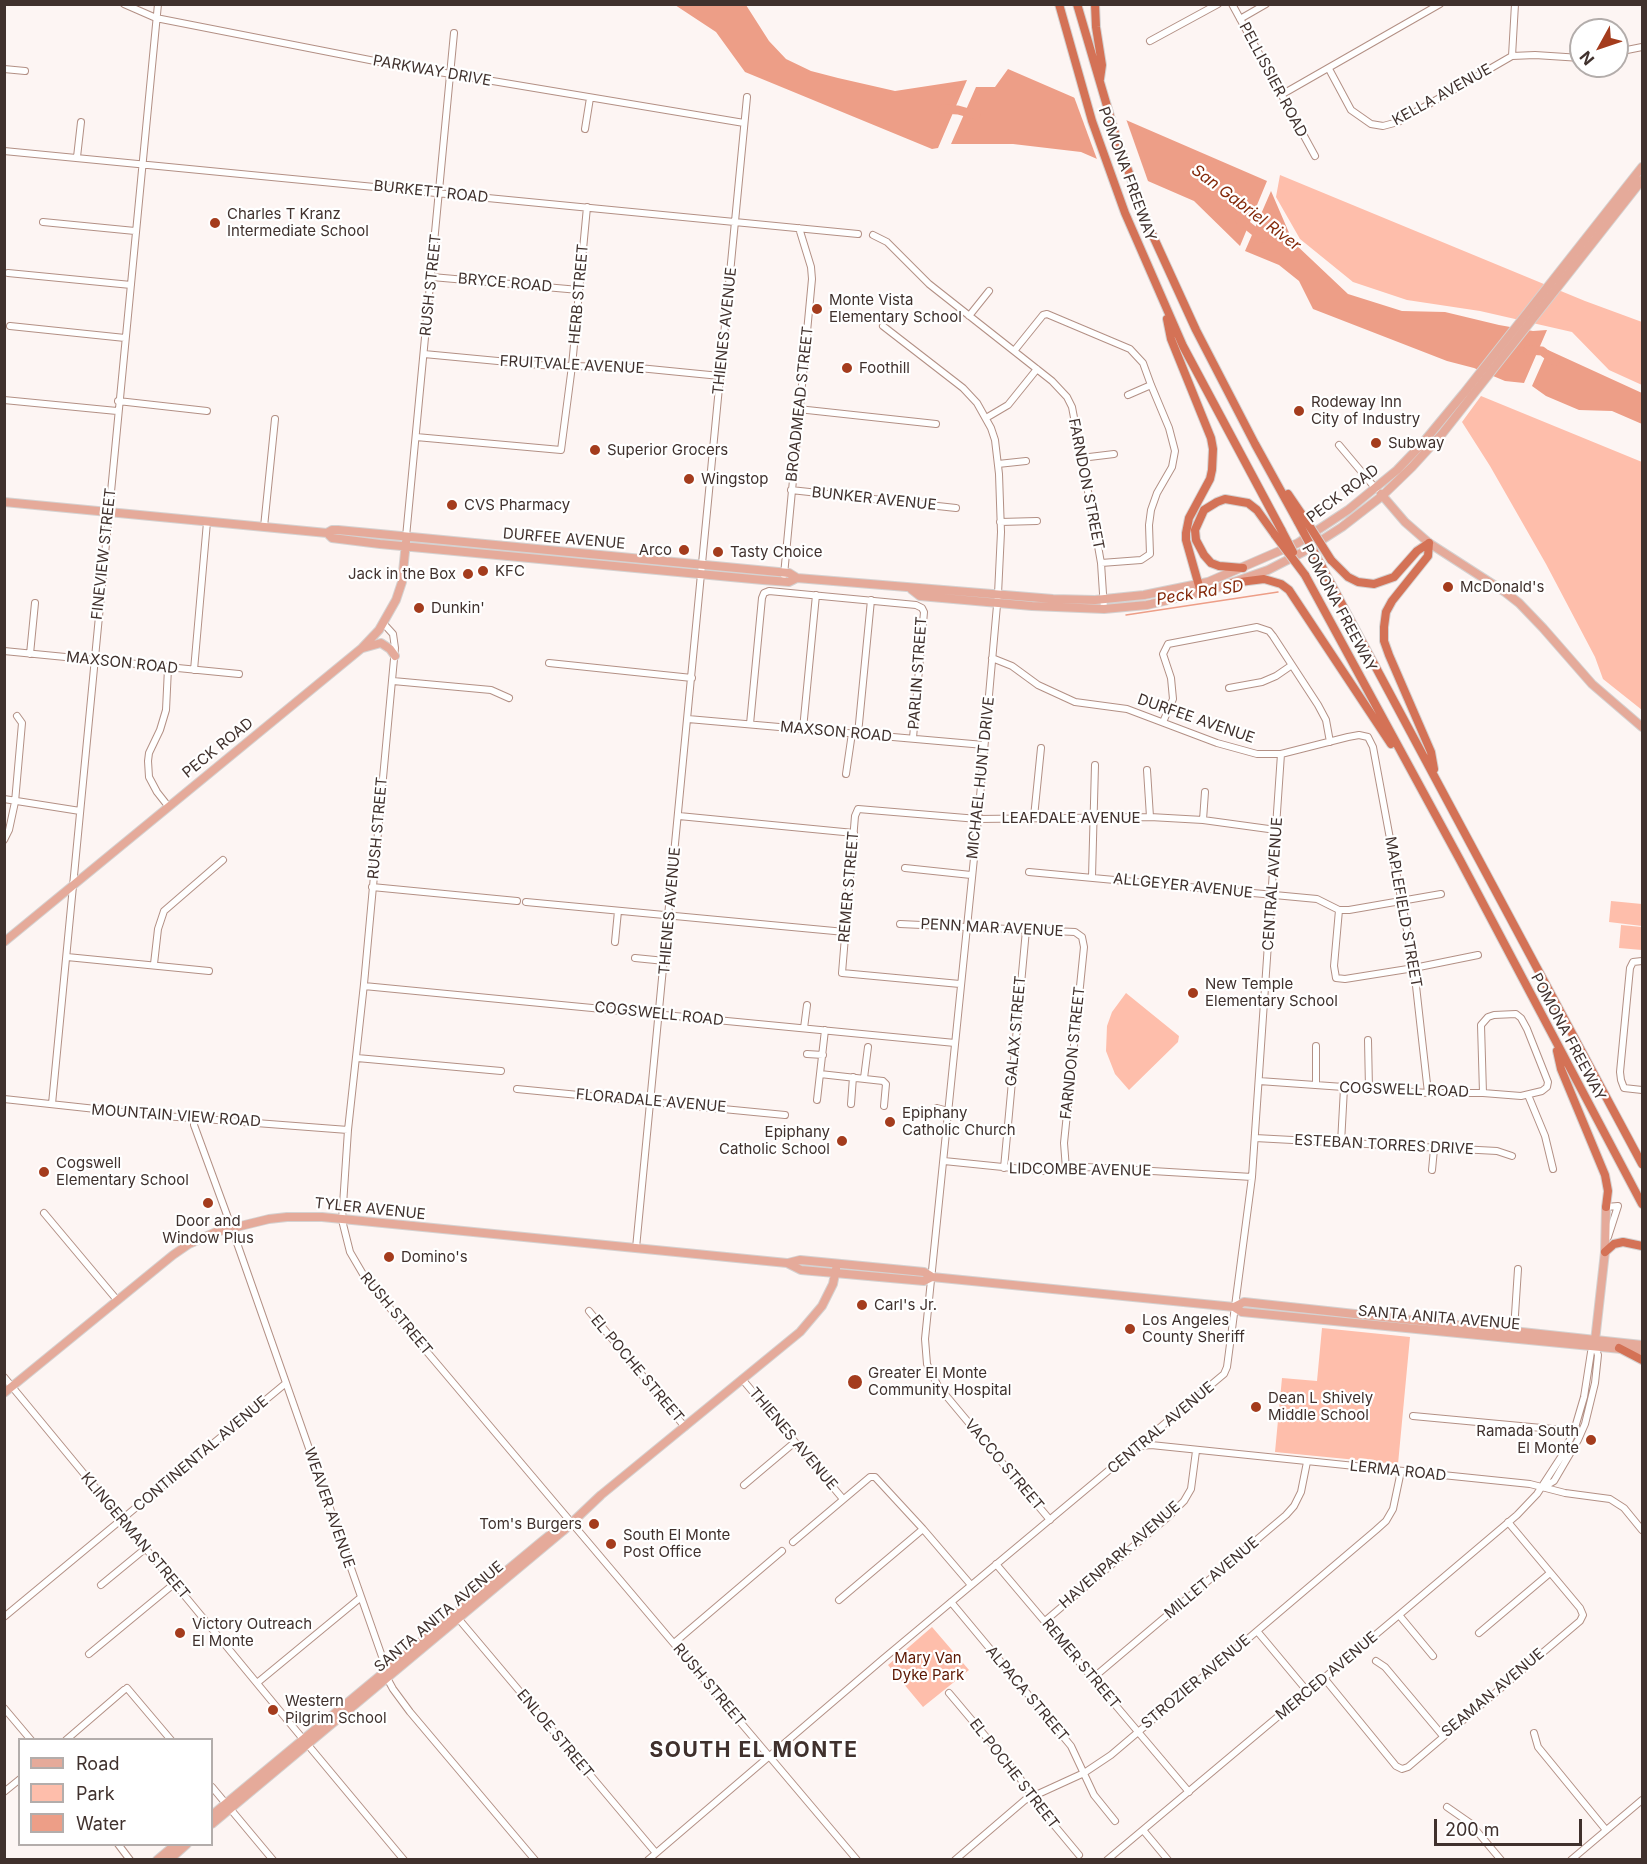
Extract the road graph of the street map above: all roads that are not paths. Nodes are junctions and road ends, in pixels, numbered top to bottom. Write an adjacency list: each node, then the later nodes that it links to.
1 (124, 4): 11 (street, PARKWAY DRIVE)
2 (158, 4): 11 (street, FINEVIEW STREET)
3 (1218, 4): 14 (street)
4 (1232, 4): 12 (street, PELLISSIER ROAD)
5 (1266, 4): 12 (street)
6 (1440, 4): 18 (street)
7 (1515, 4): 15 (street)
8 (1077, 6): 21 (highway, POMONA FREEWAY)
9 (1060, 7): 48 (highway, POMONA FREEWAY)
10 (1095, 11): 21 (highway)
11 (156, 18): 20 (street, PARKWAY DRIVE); 31 (street, FINEVIEW STREET)
12 (1240, 19): 22 (street, PELLISSIER ROAD)
13 (454, 33): 20 (street, RUSH STREET)
14 (1150, 41)
15 (1512, 56): 16 (street, KELLA AVENUE); 18 (street, KELLA AVENUE)
16 (1569, 57)
17 (4, 69): 19 (street)
18 (1329, 69): 22 (street)
19 (25, 71)
20 (450, 75): 23 (street, PARKWAY DRIVE); 34 (street, RUSH STREET)
21 (1100, 85): 81 (highway, POMONA FREEWAY)
22 (1281, 95): 29 (street, PELLISSIER ROAD)
23 (590, 98): 26 (street, PARKWAY DRIVE); 27 (street)
24 (747, 98): 26 (street, THIENES AVENUE)
25 (81, 122): 30 (street)
26 (744, 123): 37 (street, THIENES AVENUE)
27 (585, 129)
28 (4, 151): 30 (street, BURKETT ROAD)
29 (1315, 156)
30 (77, 158): 31 (street, BURKETT ROAD)
31 (142, 164): 34 (street, BURKETT ROAD); 39 (street, FINEVIEW STREET)
32 (1642, 167): 44 (main road, PECK ROAD)
33 (1642, 180): 44 (main road, PECK ROAD)
34 (440, 194): 35 (street, BURKETT ROAD); 43 (street, RUSH STREET)
35 (586, 207): 37 (street, BURKETT ROAD); 46 (street, HERB STREET)
36 (43, 222): 39 (street)
37 (735, 223): 38 (street, BURKETT ROAD); 57 (street, THIENES AVENUE)
38 (799, 228): 40 (street, BURKETT ROAD); 63 (street, BROADMEAD STREET)
39 (135, 231): 45 (street, FINEVIEW STREET)
40 (858, 234)
41 (873, 235): 49 (street, FARNDON STREET)
42 (8, 273): 45 (street)
43 (432, 277): 46 (street, BRYCE ROAD); 54 (street, RUSH STREET)
44 (1558, 279): 59 (main road, PECK ROAD)
45 (131, 285): 52 (street, FINEVIEW STREET)
46 (579, 290): 55 (street, HERB STREET)
47 (989, 291): 49 (street)
48 (1166, 310): 87 (highway, POMONA FREEWAY); 98 (highway)
49 (969, 316): 53 (street, FARNDON STREET)
50 (10, 326): 52 (street)
51 (883, 326): 66 (street, MICHAEL HUNT DRIVE)
52 (125, 338): 62 (street, FINEVIEW STREET)
53 (1014, 351): 56 (street, FARNDON STREET); 58 (street)
54 (424, 354): 55 (street, FRUITVALE AVENUE); 69 (street, RUSH STREET)
55 (572, 366): 57 (street, FRUITVALE AVENUE); 69 (street, HERB STREET)
56 (1036, 369): 66 (street); 72 (street, FARNDON STREET)
57 (720, 376): 93 (street, THIENES AVENUE)
58 (1152, 385): 60 (street); 91 (street)
59 (1473, 387): 75 (main road, PECK ROAD); 77 (main road, PECK ROAD)
60 (1128, 395)
61 (4, 400): 64 (street)
62 (118, 401): 64 (street, FINEVIEW STREET); 65 (street)
63 (798, 409): 68 (street); 76 (street, BROADMEAD STREET)
64 (117, 411): 80 (street, FINEVIEW STREET)
65 (207, 411)
66 (986, 418): 74 (street, MICHAEL HUNT DRIVE)
67 (274, 419): 85 (street)
68 (936, 424)
69 (416, 437): 88 (street, RUSH STREET)
70 (1339, 445): 75 (street)
71 (1114, 454): 72 (street)
72 (1081, 458): 91 (street, FARNDON STREET)
73 (1026, 461): 74 (street)
74 (998, 464): 84 (street, MICHAEL HUNT DRIVE)
75 (1376, 489): 77 (main road); 92 (main road, PECK ROAD)
76 (791, 490): 79 (street, BUNKER AVENUE); 94 (street, BROADMEAD STREET)
77 (1382, 496): 89 (main road); 97 (main road, PECK ROAD)
78 (4, 502): 80 (main road, DURFEE AVENUE)
79 (956, 508)
80 (109, 512): 83 (main road, DURFEE AVENUE); 111 (street, FINEVIEW STREET)
81 (1301, 520): 89 (highway, bridge); 137 (highway, POMONA FREEWAY, bridge)
82 (1037, 521): 84 (street)
83 (207, 522): 85 (main road, DURFEE AVENUE); 115 (street)
84 (1000, 522): 100 (street, MICHAEL HUNT DRIVE)
85 (264, 527): 86 (main road, DURFEE AVENUE)
86 (327, 533): 88 (main road, DURFEE AVENUE); 90 (main road, DURFEE AVENUE)
87 (1279, 533): 92 (highway); 139 (highway, POMONA FREEWAY, bridge)
88 (406, 537): 90 (main road, PECK ROAD); 93 (main road, DURFEE AVENUE)
89 (1429, 543): 125 (main road); 137 (highway)
90 (405, 547): 93 (main road, DURFEE AVENUE); 105 (main road, PECK ROAD)
91 (1101, 563): 101 (street, FARNDON STREET)
92 (1243, 568): 98 (main road, PECK ROAD)
93 (703, 570): 94 (main road, DURFEE AVENUE); 96 (main road, DURFEE AVENUE); 117 (street, THIENES AVENUE)
94 (784, 572): 95 (main road, DURFEE AVENUE); 96 (street, BROADMEAD STREET)
95 (797, 578): 96 (main road, DURFEE AVENUE); 100 (main road, DURFEE AVENUE)
96 (783, 582)
97 (1232, 583): 98 (main road, PECK ROAD); 139 (highway)
98 (1199, 589): 101 (main road, PECK ROAD); 104 (main road, PECK ROAD)
99 (816, 595): 102 (street); 124 (street); 126 (street)
100 (997, 598): 101 (main road, PECK ROAD); 104 (main road, PECK ROAD); 110 (street, MICHAEL HUNT DRIVE)
101 (1102, 599): 104 (street, FARNDON STREET)
102 (871, 600): 127 (street); 129 (street, PARLIN STREET)
103 (35, 603): 108 (street)
104 (1104, 609)
105 (383, 623): 106 (main road, PECK ROAD); 109 (street, RUSH STREET)
106 (362, 648): 109 (main road); 142 (main road, PECK ROAD)
107 (4, 651): 108 (street, MAXSON ROAD)
108 (30, 654): 111 (street, MAXSON ROAD)
109 (395, 656): 118 (street, RUSH STREET)
110 (992, 658): 123 (street, DURFEE AVENUE); 131 (street, MICHAEL HUNT DRIVE)
111 (94, 659): 114 (street, MAXSON ROAD); 144 (street, FINEVIEW STREET)
112 (549, 663): 117 (street)
113 (1292, 665): 119 (street); 123 (street); 130 (street)
114 (168, 668): 115 (street, MAXSON ROAD); 142 (street)
115 (194, 670): 116 (street, MAXSON ROAD)
116 (240, 674)
117 (692, 678): 122 (street, THIENES AVENUE)
118 (393, 681): 120 (street); 160 (street, RUSH STREET)
119 (1229, 688)
120 (509, 698)
121 (17, 716): 141 (street)
122 (688, 719): 124 (street, MAXSON ROAD); 145 (street, THIENES AVENUE)
123 (1163, 722): 133 (street, DURFEE AVENUE)
124 (750, 724): 126 (street, MAXSON ROAD)
125 (1642, 727)
126 (803, 729): 127 (street, MAXSON ROAD)
127 (855, 733): 129 (street, MAXSON ROAD); 136 (street)
128 (1365, 735): 130 (street, DURFEE AVENUE); 164 (street, MAPLEFIELD STREET)
129 (913, 738): 131 (street, MAXSON ROAD)
130 (1330, 741): 133 (street, DURFEE AVENUE)
131 (984, 745): 149 (street, MICHAEL HUNT DRIVE)
132 (1041, 748): 146 (street)
133 (1281, 754): 151 (street, CENTRAL AVENUE)
134 (1095, 765): 147 (street)
135 (1147, 770): 148 (street)
136 (846, 774)
137 (1435, 778): 227 (highway, POMONA FREEWAY)
138 (1205, 792): 150 (street)
139 (1423, 792): 190 (highway, POMONA FREEWAY)
140 (4, 799): 141 (street)
141 (15, 801): 144 (street); 153 (street)
142 (168, 806): 159 (main road, PECK ROAD)
143 (866, 808): 149 (street, LEAFDALE AVENUE); 152 (street, REMER STREET)
144 (80, 811): 159 (street, FINEVIEW STREET)
145 (679, 816): 152 (street); 168 (street, THIENES AVENUE)
146 (1034, 817): 147 (street, LEAFDALE AVENUE); 149 (street, LEAFDALE AVENUE)
147 (1094, 817): 148 (street, LEAFDALE AVENUE); 158 (street)
148 (1150, 817): 150 (street, LEAFDALE AVENUE)
149 (978, 819): 157 (street, MICHAEL HUNT DRIVE)
150 (1203, 820): 151 (street, LEAFDALE AVENUE)
151 (1276, 830): 161 (street, CENTRAL AVENUE)
152 (854, 833): 172 (street, REMER STREET)
153 (4, 840)
154 (223, 860): 181 (street)
155 (905, 868): 157 (street)
156 (1029, 872): 158 (street, ALLGEYER AVENUE)
157 (971, 875): 170 (street, MICHAEL HUNT DRIVE)
158 (1092, 877): 161 (street, ALLGEYER AVENUE)
159 (74, 884): 174 (main road, PECK ROAD); 177 (street, FINEVIEW STREET)
160 (372, 887): 163 (street); 185 (street, RUSH STREET)
161 (1272, 894): 167 (street, ALLGEYER AVENUE); 202 (street, CENTRAL AVENUE)
162 (1441, 894): 164 (street, ALLGEYER AVENUE)
163 (517, 901)
164 (1401, 901): 167 (street, ALLGEYER AVENUE); 182 (street, MAPLEFIELD STREET)
165 (526, 902): 166 (street)
166 (618, 910): 168 (street); 175 (street)
167 (1339, 910): 182 (street)
168 (669, 915): 172 (street); 180 (street, THIENES AVENUE)
169 (900, 924): 170 (street, PENN MAR AVENUE)
170 (966, 928): 171 (street, PENN MAR AVENUE); 184 (street, MICHAEL HUNT DRIVE)
171 (1026, 930): 173 (street, PENN MAR AVENUE); 228 (street, GALAX STREET)
172 (845, 932): 184 (street, REMER STREET)
173 (1082, 937): 229 (street, FARNDON STREET)
174 (4, 942)
175 (615, 942)
176 (1478, 955): 182 (street)
177 (67, 957): 181 (street); 214 (street, FINEVIEW STREET)
178 (635, 958): 180 (street)
179 (1642, 961): 207 (street)
180 (665, 962): 187 (street, THIENES AVENUE)
181 (154, 964): 183 (street)
182 (1414, 968): 208 (street, MAPLEFIELD STREET)
183 (209, 970)
184 (960, 984): 192 (street, MICHAEL HUNT DRIVE)
185 (364, 986): 187 (street, COGSWELL ROAD); 197 (street, RUSH STREET)
186 (807, 1005): 188 (street)
187 (660, 1014): 188 (street, COGSWELL ROAD); 213 (street, THIENES AVENUE)
188 (804, 1028): 189 (street, COGSWELL ROAD)
189 (825, 1030): 192 (street, COGSWELL ROAD); 196 (street)
190 (1554, 1039): 233 (highway, POMONA FREEWAY); 234 (highway)
191 (1368, 1040): 206 (street)
192 (955, 1043): 218 (street, MICHAEL HUNT DRIVE)
193 (868, 1047): 201 (street)
194 (1316, 1047): 203 (street)
195 (807, 1054): 196 (street)
196 (822, 1055): 199 (street)
197 (357, 1058): 198 (street); 221 (street, RUSH STREET)
198 (501, 1071)
199 (820, 1074): 200 (street); 212 (street)
200 (853, 1077): 201 (street); 215 (street)
201 (864, 1078): 216 (street)
202 (1259, 1081): 203 (street, COGSWELL ROAD); 222 (street, CENTRAL AVENUE)
203 (1316, 1085): 204 (street, COGSWELL ROAD)
204 (1344, 1088): 206 (street, COGSWELL ROAD); 223 (street)
205 (517, 1089): 213 (street, FLORADALE AVENUE)
206 (1369, 1089): 208 (street, COGSWELL ROAD)
207 (1642, 1090)
208 (1428, 1093): 209 (street, COGSWELL ROAD)
209 (1483, 1093): 210 (street, COGSWELL ROAD); 210 (street, COGSWELL ROAD)
210 (1528, 1095): 230 (street)
211 (4, 1099): 214 (street, MOUNTAIN VIEW ROAD)
212 (817, 1100)
213 (651, 1101): 219 (street, FLORADALE AVENUE); 239 (street, THIENES AVENUE)
214 (52, 1104): 220 (street, MOUNTAIN VIEW ROAD)
215 (851, 1104)
216 (884, 1106)
217 (915, 1111): 218 (street)
218 (948, 1111): 226 (street, MICHAEL HUNT DRIVE)
219 (785, 1115)
220 (194, 1117): 221 (street, MOUNTAIN VIEW ROAD); 237 (street, WEAVER AVENUE)
221 (348, 1130): 236 (street, RUSH STREET)
222 (1255, 1138): 223 (street, ESTEBAN TORRES DRIVE); 232 (street, CENTRAL AVENUE)
223 (1341, 1143): 224 (street, ESTEBAN TORRES DRIVE)
224 (1434, 1149): 225 (street, ESTEBAN TORRES DRIVE); 231 (street)
225 (1512, 1156)
226 (944, 1161): 228 (street, LIDCOMBE AVENUE); 243 (street, MICHAEL HUNT DRIVE)
227 (1642, 1164)
228 (1004, 1168): 229 (street, LIDCOMBE AVENUE)
229 (1066, 1169): 232 (street, LIDCOMBE AVENUE)
230 (1553, 1169)
231 (1432, 1170)
232 (1252, 1177): 245 (street, CENTRAL AVENUE)
233 (1642, 1204)
234 (1606, 1208): 240 (main road)
235 (44, 1213): 244 (street)
236 (342, 1220): 237 (main road, TYLER AVENUE); 239 (main road, TYLER AVENUE); 273 (street, RUSH STREET)
237 (231, 1226): 244 (main road, TYLER AVENUE); 257 (street, WEAVER AVENUE)
238 (1642, 1246): 240 (highway)
239 (636, 1248): 241 (main road, TYLER AVENUE)
240 (1605, 1252): 249 (main road)
241 (836, 1269): 243 (main road, SANTA ANITA AVENUE); 256 (main road, SANTA ANITA AVENUE)
242 (1518, 1269): 248 (street)
243 (932, 1277): 245 (main road, SANTA ANITA AVENUE); 272 (street, VACCO STREET)
244 (117, 1300): 258 (main road, TYLER AVENUE)
245 (1234, 1307): 247 (main road, SANTA ANITA AVENUE); 264 (street, CENTRAL AVENUE)
246 (589, 1311): 261 (street, EL POCHE STREET)
247 (1438, 1327): 248 (main road, SANTA ANITA AVENUE); 249 (main road, SANTA ANITA AVENUE)
248 (1514, 1330): 249 (main road, SANTA ANITA AVENUE)
249 (1595, 1342): 250 (main road, SANTA ANITA AVENUE); 251 (main road, SANTA ANITA AVENUE); 254 (street, MERCED AVENUE)
250 (1642, 1345)
251 (1619, 1348): 252 (main road, SANTA ANITA AVENUE); 253 (highway)
252 (1642, 1351)
253 (1642, 1360)
254 (1593, 1367): 262 (street, MERCED AVENUE); 269 (street, MERCED AVENUE)
255 (4, 1377): 258 (street, KLINGERMAN STREET)
256 (742, 1379): 261 (main road, SANTA ANITA AVENUE); 263 (street, THIENES AVENUE)
257 (286, 1383): 271 (street, CONTINENTAL AVENUE); 285 (street, WEAVER AVENUE)
258 (12, 1387): 259 (main road, TYLER AVENUE); 271 (street, KLINGERMAN STREET)
259 (4, 1393)
260 (1413, 1416): 262 (street)
261 (685, 1426): 273 (main road, SANTA ANITA AVENUE)
262 (1574, 1431): 269 (street, MERCED AVENUE)
263 (795, 1442): 268 (street); 270 (street, THIENES AVENUE)
264 (1141, 1446): 265 (street, LERMA ROAD); 272 (street, CENTRAL AVENUE)
265 (1196, 1451): 266 (street, LERMA ROAD); 291 (street, HAVENPARK AVENUE)
266 (1306, 1462): 267 (street, LERMA ROAD); 299 (street, MILLET AVENUE)
267 (1401, 1470): 269 (street, LERMA ROAD); 292 (street, STROZIER AVENUE)
268 (744, 1485)
269 (1543, 1488): 274 (street, MERCED AVENUE); 276 (street, LERMA ROAD)
270 (843, 1499): 275 (street); 277 (street)
271 (122, 1519): 278 (street, KLINGERMAN STREET); 289 (street, CONTINENTAL AVENUE)
272 (1050, 1520): 280 (street, CENTRAL AVENUE)
273 (572, 1522): 290 (main road, SANTA ANITA AVENUE); 294 (street, RUSH STREET)
274 (1508, 1522): 281 (street); 288 (street, MERCED AVENUE)
275 (923, 1529): 284 (street); 286 (street)
276 (1642, 1530)
277 (793, 1542)
278 (146, 1548): 282 (street, KLINGERMAN STREET); 283 (street)
279 (782, 1551): 294 (street)
280 (996, 1564): 284 (street, CENTRAL AVENUE); 291 (street, REMER STREET)
281 (1550, 1573): 293 (street); 307 (street, SEAMAN AVENUE)
282 (175, 1583): 295 (street); 301 (street, KLINGERMAN STREET)
283 (101, 1585)
284 (971, 1585): 287 (street, CENTRAL AVENUE)
285 (360, 1598): 298 (street, WEAVER AVENUE); 301 (street)
286 (839, 1600)
287 (951, 1602): 312 (street, CENTRAL AVENUE); 313 (street, ALPACA STREET)
288 (1399, 1615): 296 (street); 300 (street, MERCED AVENUE)
289 (4, 1617)
290 (457, 1617): 298 (main road, SANTA ANITA AVENUE); 330 (street, ENLOE STREET)
291 (1045, 1621): 299 (street, REMER STREET)
292 (1257, 1631): 302 (street); 305 (street, STROZIER AVENUE)
293 (1479, 1633)
294 (674, 1643): 312 (street, RUSH STREET)
295 (89, 1654)
296 (1433, 1656)
297 (1376, 1661): 307 (street)
298 (387, 1674): 311 (main road, SANTA ANITA AVENUE); 337 (street, WEAVER AVENUE)
299 (1093, 1678): 305 (street, REMER STREET)
300 (1324, 1678): 302 (street, MERCED AVENUE); 307 (street, SEAMAN AVENUE)
301 (257, 1683): 311 (street, KLINGERMAN STREET)
302 (1308, 1692): 317 (street, MERCED AVENUE)
303 (949, 1693): 318 (street, EL POCHE STREET)
304 (4, 1708): 308 (street)
305 (1138, 1731): 313 (street, STROZIER AVENUE); 317 (street, REMER STREET)
306 (1534, 1733): 326 (street)
307 (1443, 1736)
308 (29, 1738)
309 (68, 1738): 310 (street)
310 (169, 1738)
311 (305, 1742): 320 (main road, SANTA ANITA AVENUE); 336 (street, KLINGERMAN STREET)
312 (770, 1757): 330 (street, CENTRAL AVENUE); 339 (street, RUSH STREET)
313 (1084, 1773): 318 (street, STROZIER AVENUE); 323 (street, ALPACA STREET)
314 (18, 1781): 316 (street)
315 (213, 1788): 320 (street)
316 (4, 1792)
317 (1188, 1792): 325 (street, MERCED AVENUE)
318 (1033, 1796): 331 (street, EL POCHE STREET); 340 (street, STROZIER AVENUE)
319 (1642, 1800): 326 (street)
320 (228, 1806): 322 (main road, SANTA ANITA AVENUE); 324 (main road, SANTA ANITA AVENUE); 335 (street)
321 (1447, 1807): 343 (street)
322 (213, 1814)
323 (1115, 1821)
324 (213, 1823)
325 (1143, 1830): 341 (street, MERCED AVENUE); 342 (street)
326 (1606, 1830): 344 (street)
327 (119, 1846): 332 (street)
328 (175, 1846): 333 (main road)
329 (186, 1846): 334 (main road)
330 (656, 1853): 338 (street, CENTRAL AVENUE)
331 (1079, 1855)
332 (130, 1860)
333 (157, 1860)
334 (169, 1860)
335 (273, 1860)
336 (404, 1860)
337 (535, 1860)
338 (648, 1860)
339 (856, 1860)
340 (955, 1860)
341 (1107, 1860)
342 (1168, 1860)
343 (1501, 1860)
344 (1571, 1860)

